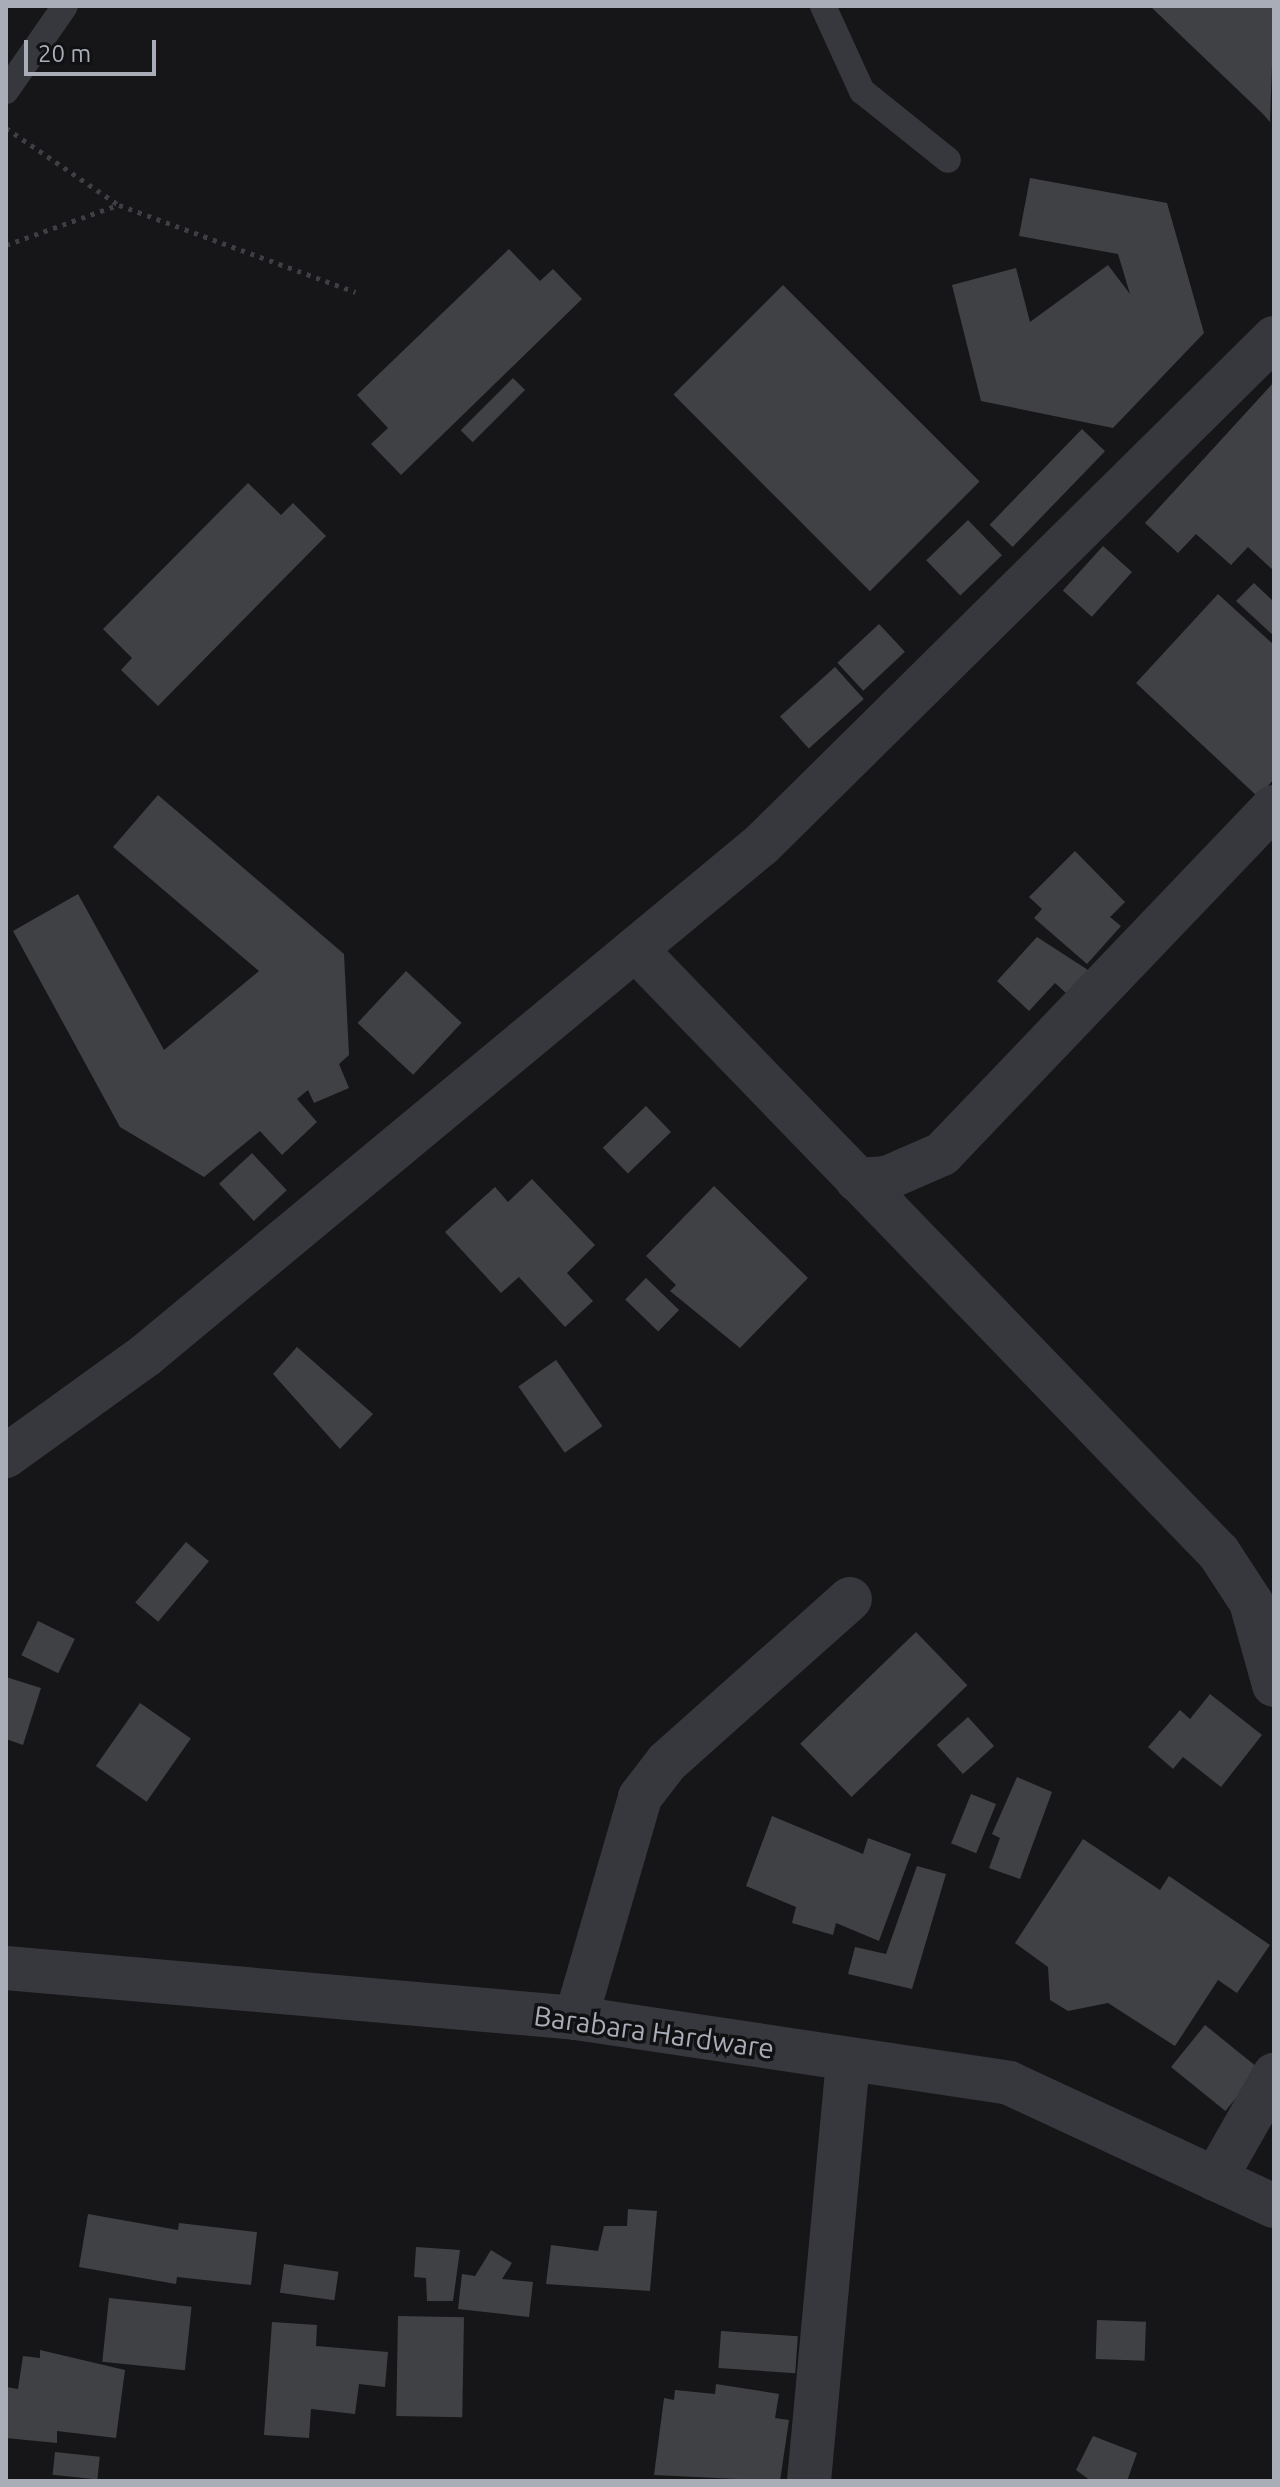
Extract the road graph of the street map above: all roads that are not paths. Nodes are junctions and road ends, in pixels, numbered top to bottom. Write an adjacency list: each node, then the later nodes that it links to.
1 (65, 6): 3 (lane)
2 (823, 6): 4 (lane)
3 (6, 91)
4 (948, 160)
5 (1274, 338): 7 (street)
6 (1274, 807): 8 (street)
7 (637, 951): 8 (street); 9 (street)
8 (857, 1180): 11 (street)
9 (6, 1456)
10 (850, 1599): 13 (street)
11 (1274, 1685)
12 (6, 1968): 13 (street, Barabara Hardware)
13 (576, 2018): 14 (street, Barabara Hardware)
14 (848, 2061): 16 (street, Barabara Hardware); 18 (street)
15 (1274, 2075): 16 (street)
16 (1215, 2179): 17 (street, Barabara Hardware)
17 (1274, 2206)
18 (809, 2481)

